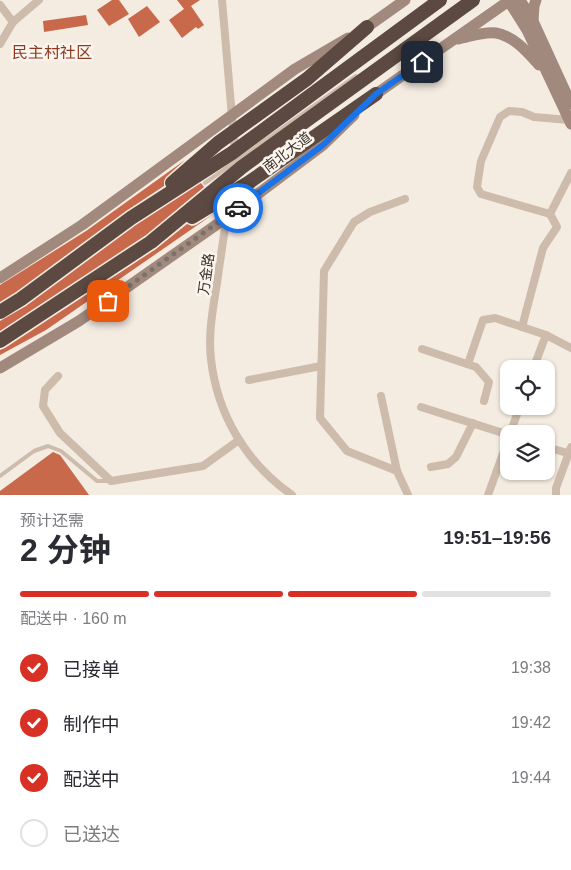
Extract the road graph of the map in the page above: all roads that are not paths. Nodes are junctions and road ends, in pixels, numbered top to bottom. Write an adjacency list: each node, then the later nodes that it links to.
1 (39, 0): 11 (street)
2 (222, 0): 20 (street, 万金路)
3 (405, 0): 12 (main road)
4 (440, 0): 24 (highway, bridge)
5 (473, 0): 25 (highway, 南北大道, bridge)
6 (509, 0): 13 (main road, 南北大道); 15 (main road)
7 (520, 0): 10 (main road)
8 (536, 0): 10 (main road)
9 (0, 5): 11 (street)
10 (533, 21): 18 (main road)
11 (13, 22): 14 (street)
12 (367, 27): 24 (highway, bridge); 26 (main road, bridge)
13 (453, 40): 15 (main road); 17 (main road, 南北大道)
14 (0, 44)
15 (546, 72): 19 (main road)
16 (358, 74): 20 (lane, bridge)
17 (376, 94): 25 (highway, bridge); 36 (main road, 南北大道, bridge)
18 (571, 104)
19 (570, 122): 23 (street)
20 (236, 156): 44 (street, 万金路)
21 (571, 173): 23 (street)
22 (405, 199): 35 (street)
23 (550, 214): 28 (street)
24 (131, 218): 27 (highway, bridge)
25 (151, 242): 30 (highway, 南北大道, bridge)
26 (0, 278)
27 (0, 312)
28 (522, 327): 29 (street); 34 (street)
29 (546, 335): 31 (street); 33 (street)
30 (0, 341)
31 (571, 348)
32 (422, 349): 34 (street)
33 (537, 360)
34 (468, 364): 40 (street)
35 (321, 366): 38 (street); 49 (street)
36 (0, 368)
37 (58, 376): 51 (street)
38 (249, 380)
39 (380, 396): 49 (street)
40 (484, 402)
41 (421, 407): 42 (street)
42 (473, 423): 43 (street); 48 (street)
43 (500, 432)
44 (239, 440): 51 (street); 52 (street, 万金路)
45 (555, 449): 46 (street)
46 (570, 452): 55 (street)
47 (500, 461): 54 (street)
48 (431, 467)
49 (397, 471): 53 (street)
50 (0, 476): 51 (lane)
51 (111, 481)
52 (292, 495)
53 (408, 495)
54 (488, 495)
55 (556, 495)

